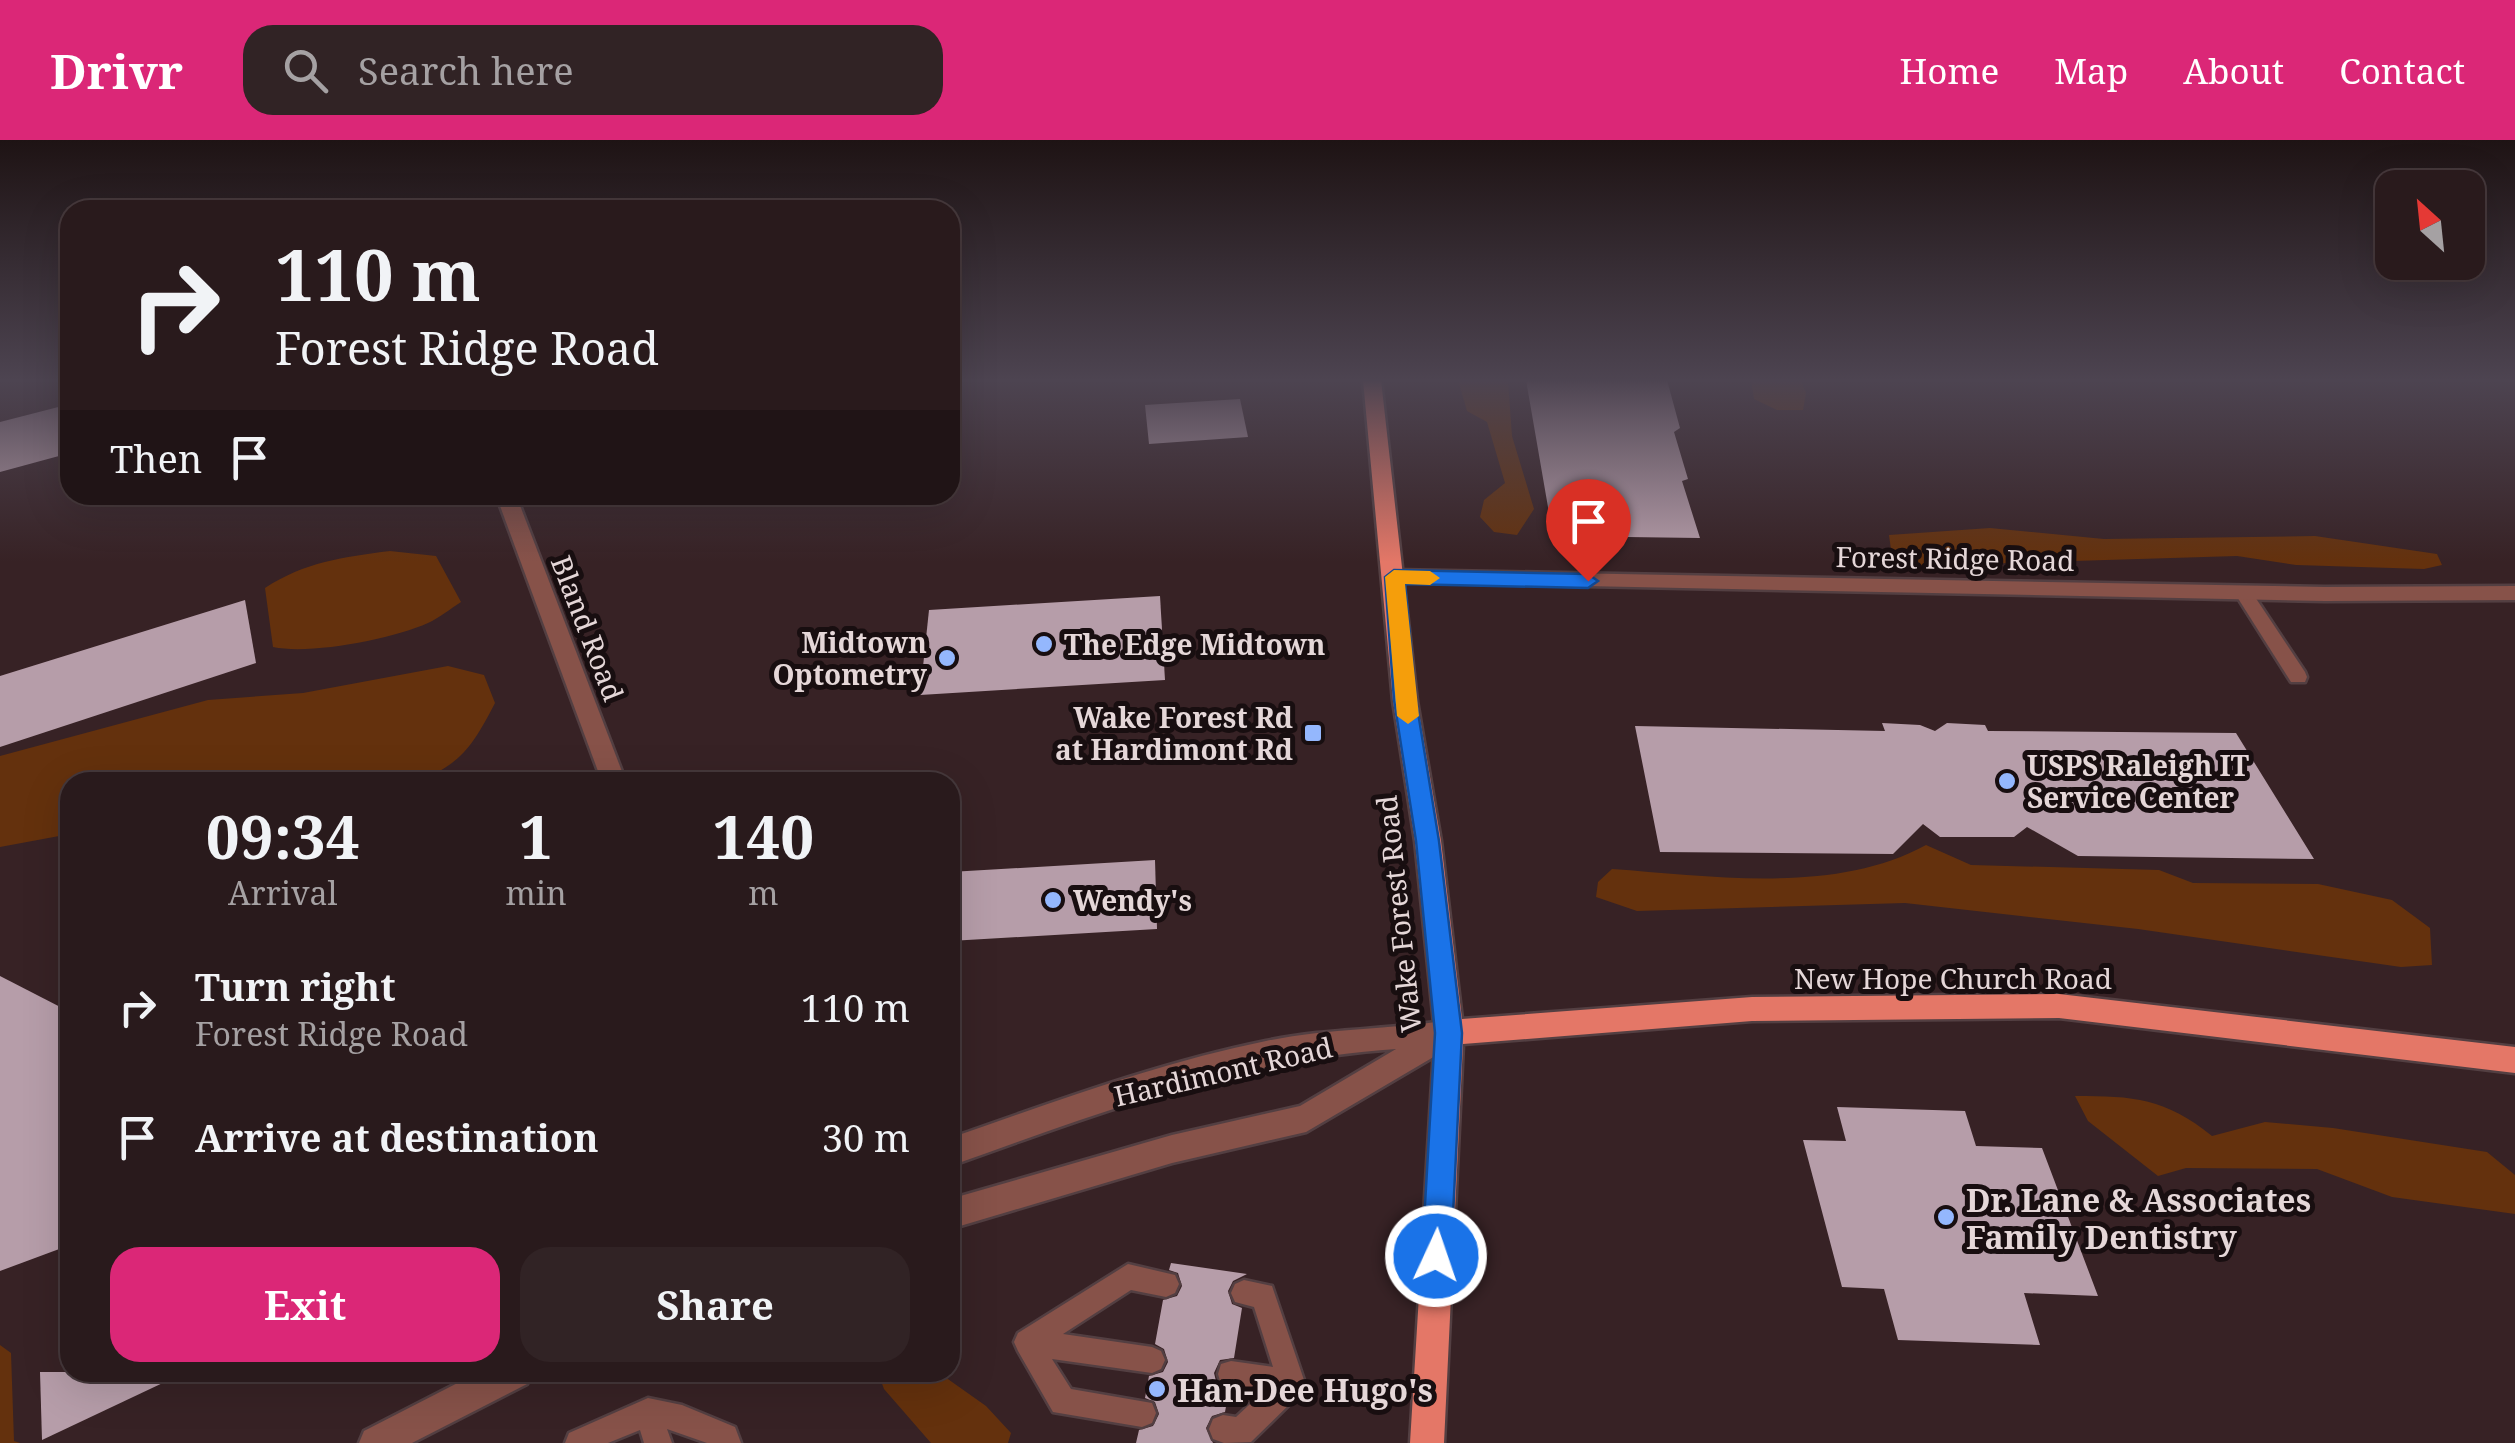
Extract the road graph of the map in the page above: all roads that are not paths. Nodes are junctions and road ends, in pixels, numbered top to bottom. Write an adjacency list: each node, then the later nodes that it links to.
1 (1379, 441): 3 (main road, Wake Forest Road)
2 (510, 505): 7 (street, Bland Road)
3 (1394, 577): 4 (street, Forest Ridge Road); 8 (main road, Wake Forest Road)
4 (2243, 592): 5 (street, Forest Ridge Road); 6 (lane)
5 (2515, 592)
6 (2298, 677)
7 (610, 772)
8 (1448, 1033): 9 (main road, New Hope Church Road); 10 (street, Hardimont Road); 11 (street, Hardimont Road); 27 (main road, Wake Forest Road)
9 (2515, 1060)
10 (960, 1149)
11 (960, 1211)
12 (1166, 1284): 14 (lane)
13 (1244, 1294): 21 (lane)
14 (1027, 1342): 15 (lane); 20 (lane)
15 (1152, 1360)
16 (1231, 1374): 18 (lane)
17 (495, 1382): 23 (street)
18 (1278, 1382)
19 (648, 1412): 22 (lane); 25 (lane); 26 (lane)
20 (1142, 1413)
21 (1222, 1429)
22 (616, 1434): 24 (lane)
23 (376, 1443)
24 (579, 1443)
25 (658, 1443)
26 (727, 1443)
27 (1427, 1443)

